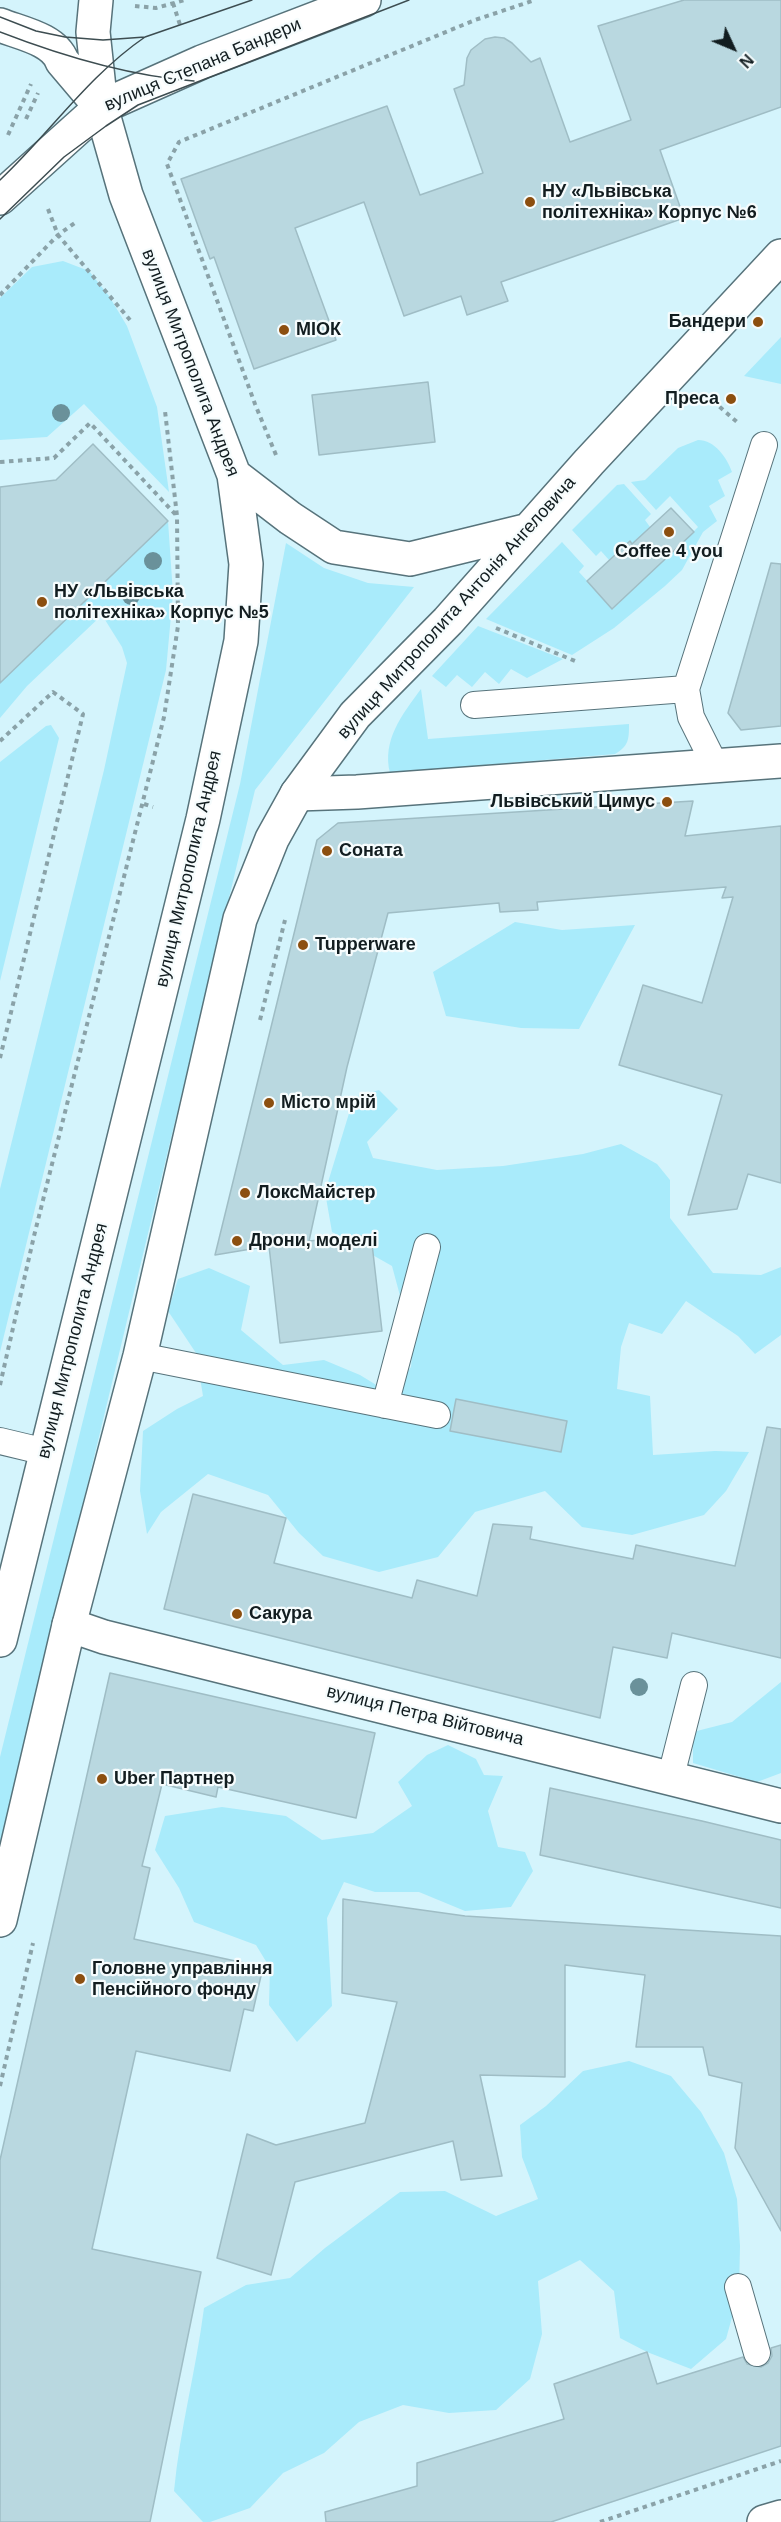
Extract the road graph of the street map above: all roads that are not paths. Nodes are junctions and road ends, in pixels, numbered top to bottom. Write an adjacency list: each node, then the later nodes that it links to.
1 (96, 0): 4 (street)
2 (364, 0): 4 (street, вулиця Степана Бандери)
3 (0, 25): 4 (street)
4 (101, 107): 5 (street, вулиця Степана Бандери); 8 (street, вулиця Митрополита Андрея)
5 (0, 198)
6 (781, 256): 9 (street, вулиця Митрополита Антонія Ангеловича)
7 (764, 445): 10 (lane)
8 (234, 475): 9 (street); 20 (street, вулиця Митрополита Андрея)
9 (529, 530): 14 (street, вулиця Митрополита Антонія Ангеловича)
10 (686, 689): 11 (lane); 13 (lane)
11 (474, 705)
12 (781, 761): 13 (street)
13 (716, 767): 14 (street)
14 (297, 794): 16 (street)
15 (427, 1247): 17 (lane)
16 (140, 1356): 17 (lane); 21 (street)
17 (385, 1404): 18 (lane)
18 (437, 1415)
19 (0, 1441): 20 (lane)
20 (46, 1452): 22 (street, вулиця Митрополита Андрея)
21 (69, 1625): 24 (street, вулиця Петра Війтовича); 26 (street)
22 (0, 1640)
23 (694, 1685): 24 (lane)
24 (671, 1776): 25 (street, вулиця Петра Війтовича)
25 (781, 1806)
26 (0, 1920)
27 (738, 2287): 28 (lane)
28 (757, 2353)
29 (781, 2517): 30 (street)
30 (764, 2522)

